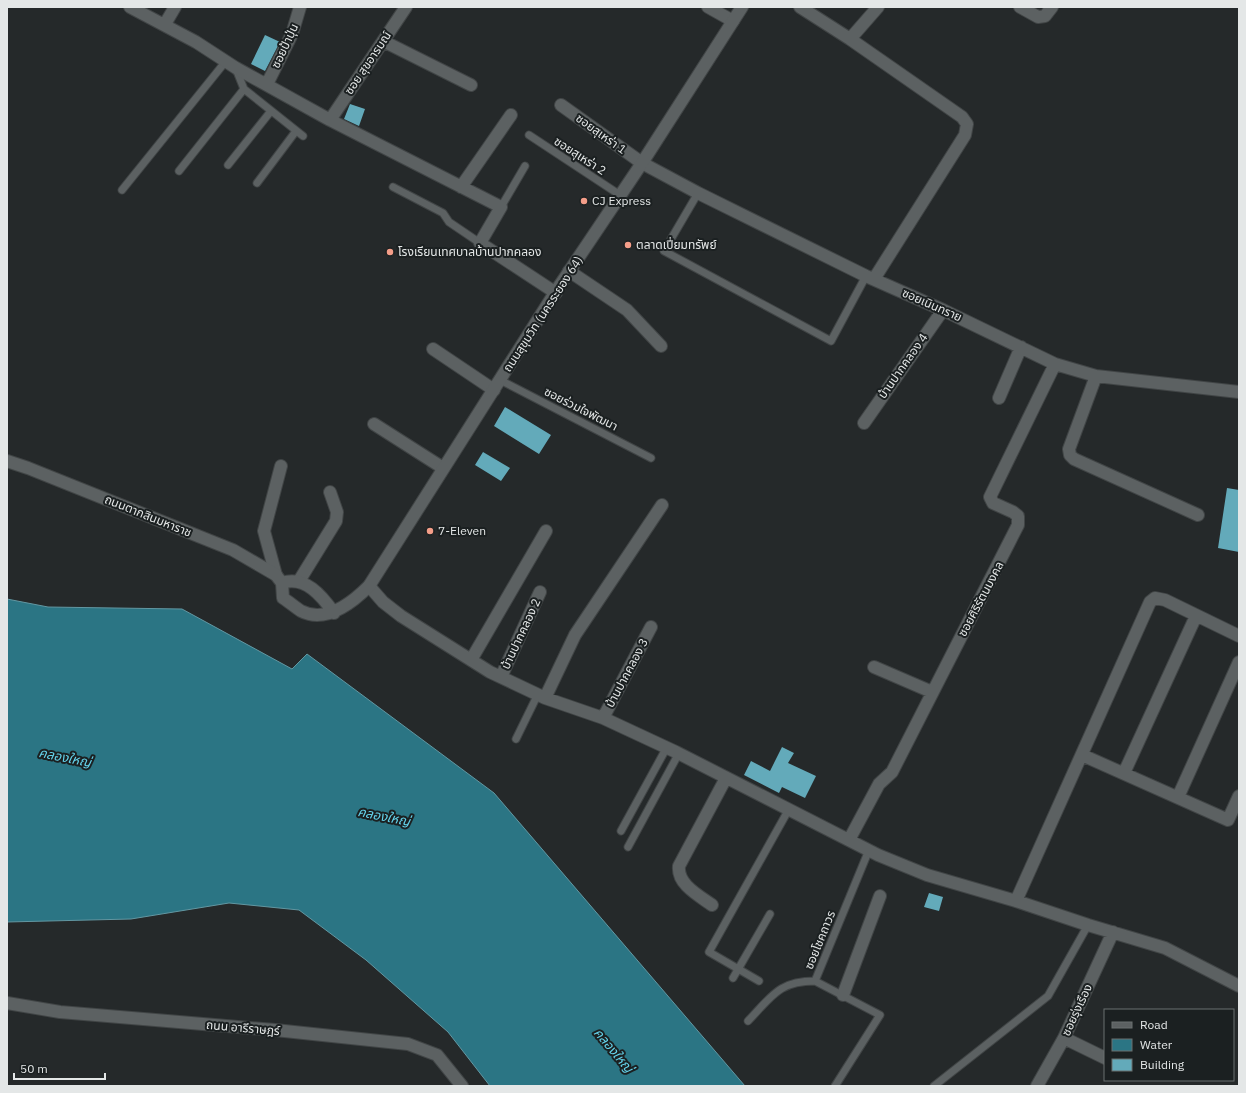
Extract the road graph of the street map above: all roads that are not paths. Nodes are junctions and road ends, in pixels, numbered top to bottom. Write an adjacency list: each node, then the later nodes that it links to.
1 (130, 7): 12 (street)
2 (175, 7): 12 (street)
3 (300, 7): 17 (street, ซอยป้าปุ่น)
4 (406, 7): 14 (street, ซอย สุขอารมณ์)
5 (708, 7): 11 (street)
6 (742, 7): 11 (street, ถนนสุขุมวิท (นครระยอง 64))
7 (800, 7): 13 (street)
8 (878, 7): 13 (street)
9 (1020, 7): 10 (street)
10 (1052, 7)
11 (733, 21): 27 (street, ถนนสุขุมวิท (นครระยอง 64))
12 (165, 24): 15 (street)
13 (850, 39): 40 (street)
14 (383, 41): 18 (street); 23 (street, ซอย สุขอารมณ์)
15 (226, 61): 16 (street); 34 (lane)
16 (236, 68): 17 (street); 19 (lane)
17 (266, 84): 23 (street)
18 (471, 85)
19 (244, 89): 21 (lane); 30 (lane)
20 (560, 105): 27 (street, ซอยสุเหร่า 1)
21 (271, 111): 24 (lane); 28 (lane)
22 (511, 115): 33 (street)
23 (330, 120): 33 (street)
24 (296, 131): 26 (lane); 31 (lane)
25 (529, 135): 36 (lane, ซอยสุเหร่า 2)
26 (303, 136)
27 (642, 164): 35 (street, ซอยเนินทราย); 36 (street, ถนนสุขุมวิท (นครระยอง 64))
28 (228, 165)
29 (525, 166): 37 (lane)
30 (180, 171)
31 (257, 183)
32 (393, 187): 38 (lane)
33 (461, 187): 37 (street)
34 (122, 190)
35 (698, 193): 40 (street, ซอยเนินทราย); 40 (lane)
36 (620, 195): 39 (street, ถนนสุขุมวิท (นครระยอง 64))
37 (501, 207): 38 (street)
38 (480, 243): 41 (street)
39 (569, 271): 41 (street, ถนนสุขุมวิท (นครระยอง 64)); 43 (street)
40 (870, 277): 42 (street, ซอยเนินทราย)
41 (556, 293): 48 (street, ถนนสุขุมวิท (นครระยอง 64))
42 (943, 310): 44 (street, ซอยเนินทราย); 51 (street, บ้านปากคลอง 4)
43 (661, 346)
44 (1021, 347): 46 (street, ซอยเนินทราย); 50 (street)
45 (433, 349): 48 (street)
46 (1055, 364): 47 (street, ซอยเนินทราย); 73 (street, ซอยศิริรัตนมงคล)
47 (1096, 376): 49 (street, ซอยเนินทราย); 59 (street)
48 (497, 385): 53 (lane, ซอยร่วมใจพัฒนา); 56 (street, ถนนสุขุมวิท (นครระยอง 64))
49 (1239, 392)
50 (999, 398)
51 (864, 423)
52 (374, 424): 56 (street)
53 (651, 458)
54 (7, 461): 61 (street, ถนนตากสินมหาราช)
55 (282, 466): 61 (street)
56 (443, 468): 63 (street, ถนนสุขุมวิท (นครระยอง 64))
57 (330, 492): 62 (street)
58 (662, 505): 74 (street)
59 (1198, 515)
60 (546, 531): 69 (street)
61 (279, 579): 62 (street); 65 (street)
62 (299, 581): 65 (street)
63 (369, 586): 65 (street, ถนนสุขุมวิท (นครระยอง 64)); 69 (street)
64 (540, 592): 72 (street, บ้านปากคลอง 2)
65 (334, 613)
66 (1196, 616): 68 (street); 79 (street); 80 (street)
67 (651, 627): 75 (street, บ้านปากคลอง 3)
68 (1239, 636)
69 (471, 660): 72 (street)
70 (1239, 662): 83 (street)
71 (874, 667): 73 (street)
72 (501, 677): 74 (street)
73 (932, 692): 86 (street, ซอยศิริรัตนมงคล)
74 (541, 696): 75 (street); 76 (lane)
75 (603, 718): 77 (street)
76 (516, 739)
77 (667, 747): 78 (street); 85 (lane)
78 (679, 753): 81 (street); 87 (lane)
79 (1082, 755): 80 (street); 90 (street)
80 (1124, 774): 83 (street)
81 (726, 778): 84 (street); 91 (street)
82 (1239, 796): 83 (street)
83 (1178, 797)
84 (789, 809): 86 (street); 95 (lane)
85 (621, 830)
86 (849, 840): 88 (street)
87 (628, 847)
88 (869, 850): 90 (street); 98 (lane, ซอยโชคถาวร)
89 (880, 896): 100 (street)
90 (1016, 901): 93 (street)
91 (712, 905)
92 (770, 914): 95 (lane)
93 (1088, 925): 94 (street); 107 (lane)
94 (1113, 932): 99 (street); 103 (street, ซอยรุ่งเรือง)
95 (738, 969): 96 (lane); 97 (lane)
96 (733, 978)
97 (759, 981)
98 (816, 981): 100 (lane, ซอยโชคถาวร); 102 (lane)
99 (1239, 986)
100 (843, 995): 106 (lane, ซอยโชคถาวร)
101 (7, 1003): 105 (street, ถนน อารีราษฎร์)
102 (748, 1021)
103 (1064, 1038): 104 (street); 108 (street, ซอยรุ่งเรือง)
104 (1104, 1058)
105 (462, 1086)
106 (835, 1086)
107 (934, 1086)
108 (1037, 1086)

